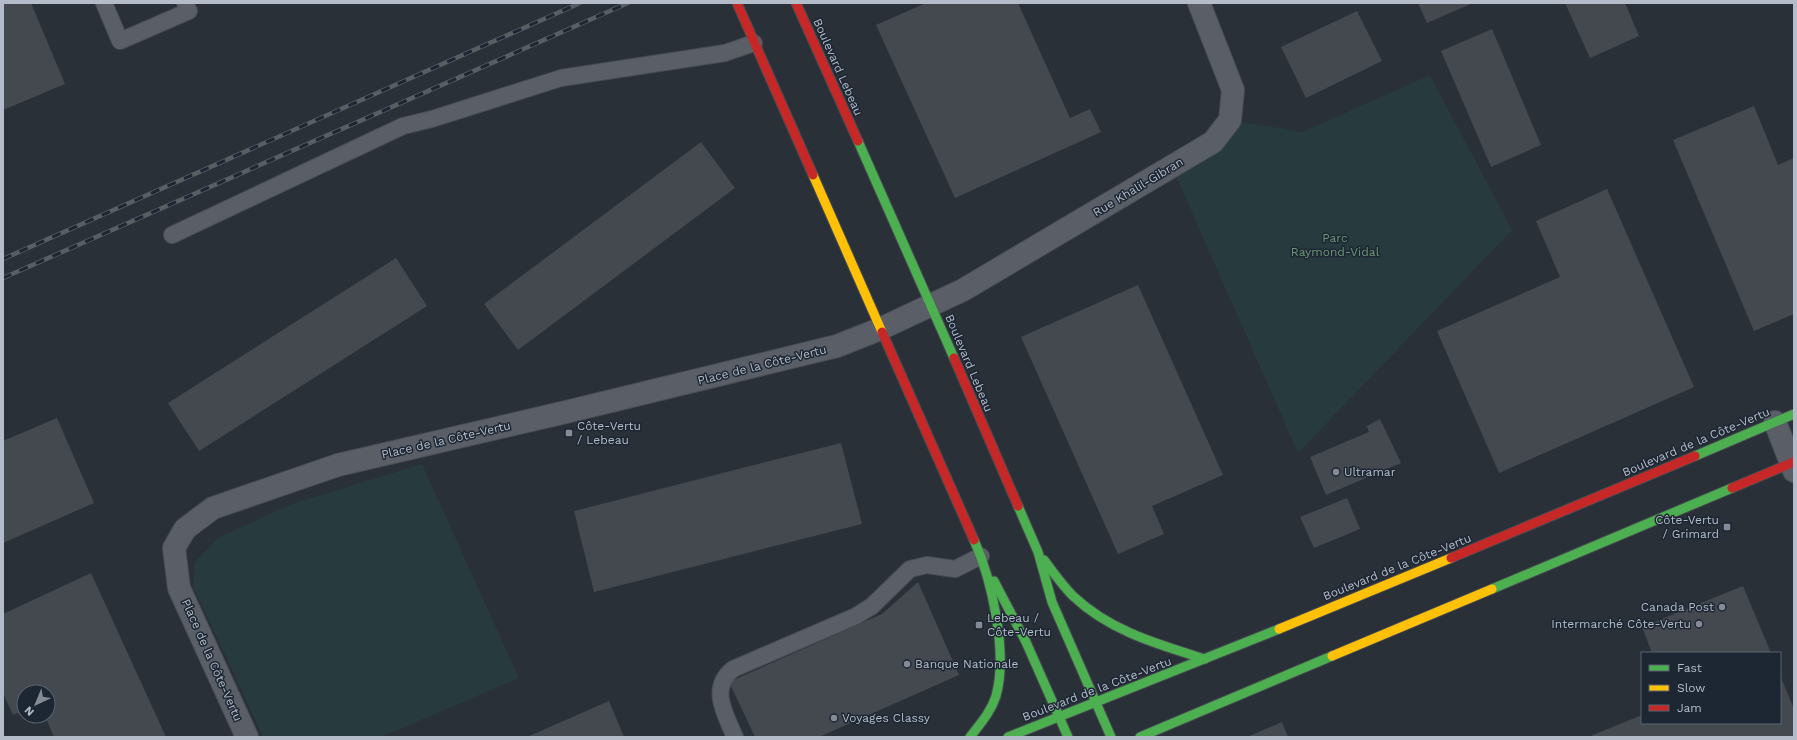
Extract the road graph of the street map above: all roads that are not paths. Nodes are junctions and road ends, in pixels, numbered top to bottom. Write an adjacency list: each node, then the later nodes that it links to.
1 (104, 3): 5 (lane)
2 (737, 3): 6 (main road)
3 (796, 3): 8 (main road, Boulevard Lebeau)
4 (1199, 3): 8 (street, Rue Khalil-Gibran)
5 (187, 7)
6 (754, 43): 7 (lane); 9 (main road)
7 (172, 235)
8 (931, 306): 9 (street, Place de la Côte-Vertu); 12 (main road, Boulevard Lebeau)
9 (880, 329): 13 (main road); 17 (street, Place de la Côte-Vertu)
10 (1785, 418): 11 (street); 14 (main road, Boulevard de la Côte-Vertu)
11 (1793, 466): 23 (main road)
12 (1038, 552): 14 (main road); 15 (main road, Boulevard Lebeau)
13 (981, 556): 16 (main road); 18 (lane); 19 (main road)
14 (1205, 659): 15 (main road, Boulevard de la Côte-Vertu)
15 (1096, 702): 16 (main road, Boulevard de la Côte-Vertu); 22 (main road, Boulevard Lebeau)
16 (1059, 716): 20 (main road, Boulevard de la Côte-Vertu); 21 (main road)
17 (247, 737)
18 (735, 737)
19 (970, 737)
20 (1008, 737)
21 (1068, 737)
22 (1111, 737)
23 (1140, 737)

